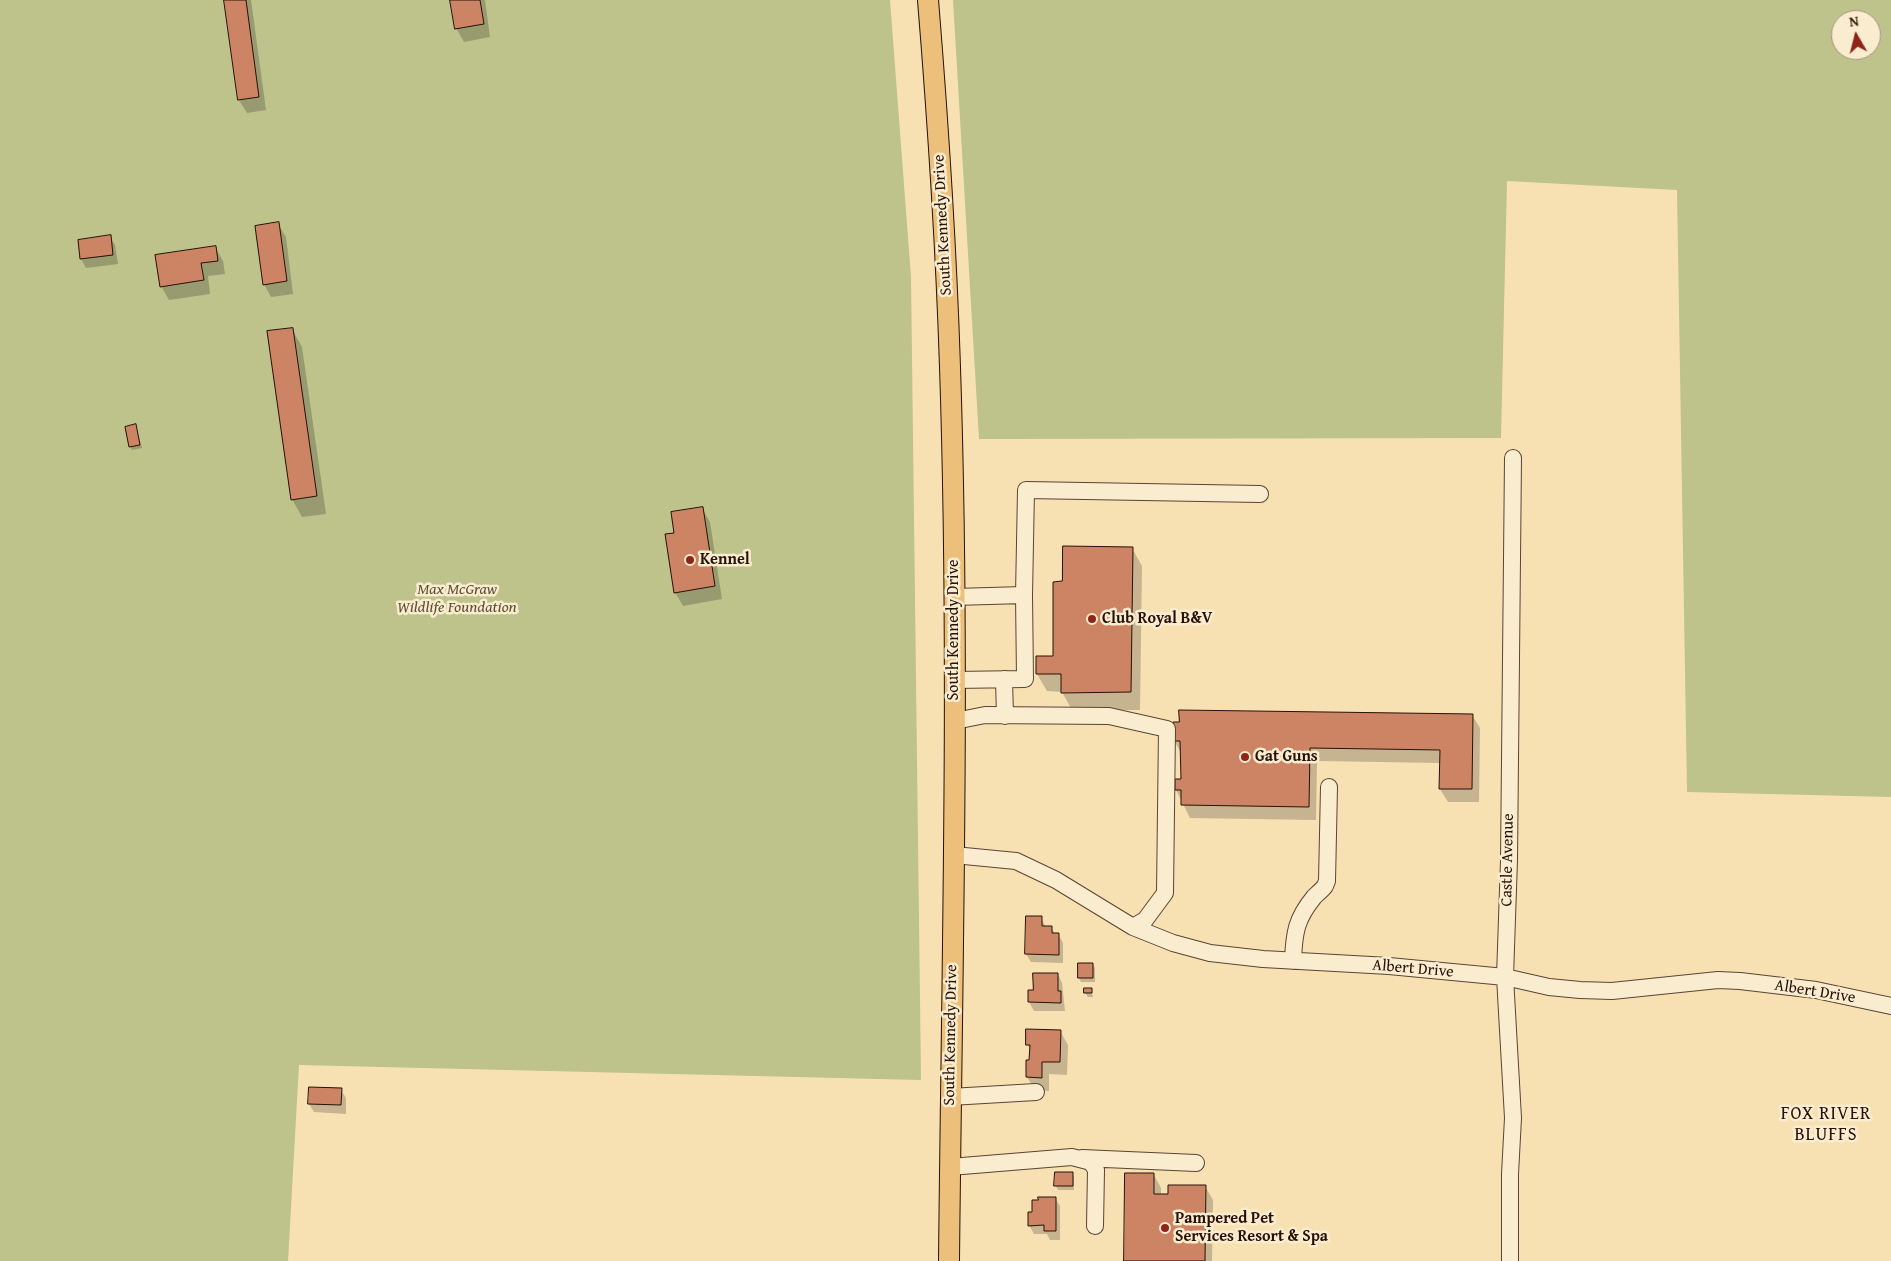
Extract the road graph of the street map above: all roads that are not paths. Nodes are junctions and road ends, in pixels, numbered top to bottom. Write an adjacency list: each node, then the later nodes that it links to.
1 (928, 0): 5 (main road, South Kennedy Drive)
2 (1513, 458): 14 (street, Castle Avenue)
3 (1260, 494): 4 (street)
4 (1024, 595): 5 (street); 6 (street)
5 (954, 597): 7 (main road, South Kennedy Drive)
6 (1004, 679): 7 (street); 8 (street)
7 (954, 680): 9 (main road, South Kennedy Drive)
8 (1005, 716): 9 (street); 12 (street)
9 (954, 721): 11 (main road, South Kennedy Drive)
10 (1329, 787): 13 (street)
11 (954, 855): 12 (street, Albert Drive); 17 (main road, South Kennedy Drive)
12 (1133, 927): 13 (street, Albert Drive)
13 (1293, 961): 14 (street, Albert Drive)
14 (1504, 977): 15 (street, Albert Drive); 23 (street, Castle Avenue)
15 (1891, 1006)
16 (1036, 1092): 17 (street)
17 (950, 1096): 20 (main road, South Kennedy Drive)
18 (1072, 1157): 19 (street); 20 (street); 21 (street)
19 (1196, 1163)
20 (950, 1167): 22 (main road, South Kennedy Drive)
21 (1096, 1226)
22 (949, 1261)
23 (1510, 1261)

